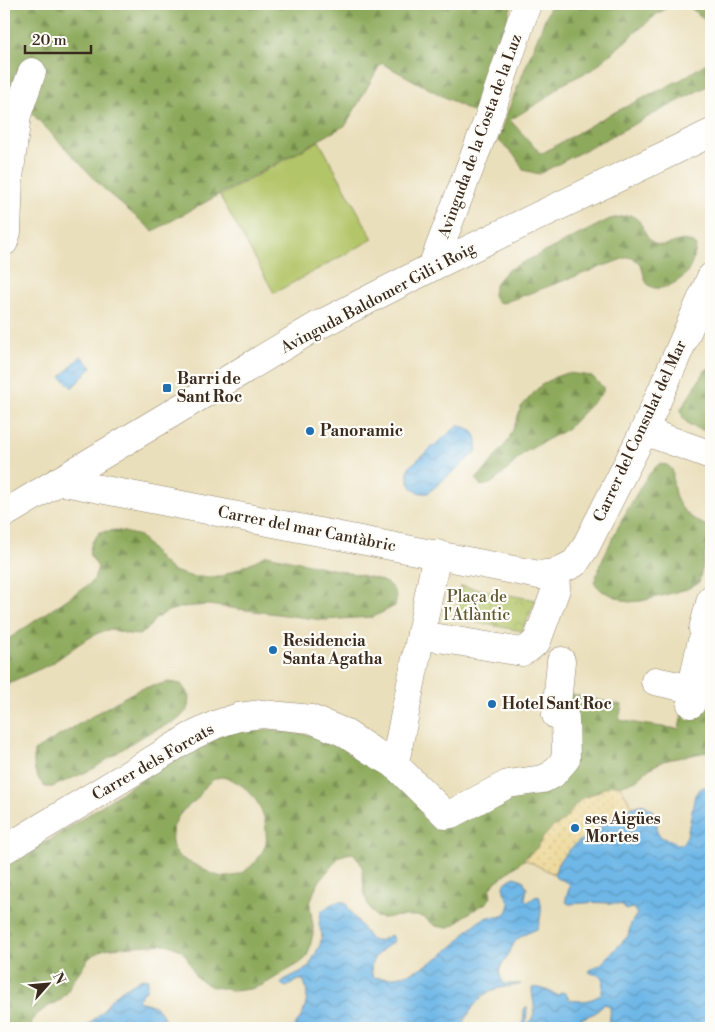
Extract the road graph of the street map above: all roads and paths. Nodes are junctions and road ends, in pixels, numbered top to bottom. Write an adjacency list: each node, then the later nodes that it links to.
1 (526, 4): 5 (street, Avinguda de la Costa de la Luz)
2 (32, 72): 4 (street)
3 (711, 133): 5 (street, Avinguda Baldomer Gili i Roig)
4 (4, 242)
5 (432, 267): 9 (street, Avinguda Baldomer Gili i Roig)
6 (711, 277): 7 (street, Carrer del Consulat del Mar)
7 (644, 431): 8 (street); 12 (street, Carrer del Consulat del Mar)
8 (711, 455)
9 (59, 481): 10 (street, Avinguda Baldomer Gili i Roig); 11 (street, Carrer del mar Cantàbric)
10 (4, 514)
11 (436, 554): 12 (street, Carrer del mar Cantàbric); 14 (street)
12 (555, 573): 14 (street)
13 (711, 599): 16 (street)
14 (420, 635): 17 (street)
15 (561, 661): 17 (street, Carrer dels Forcats)
16 (686, 688)
17 (393, 763): 18 (street, Carrer dels Forcats)
18 (4, 850)

